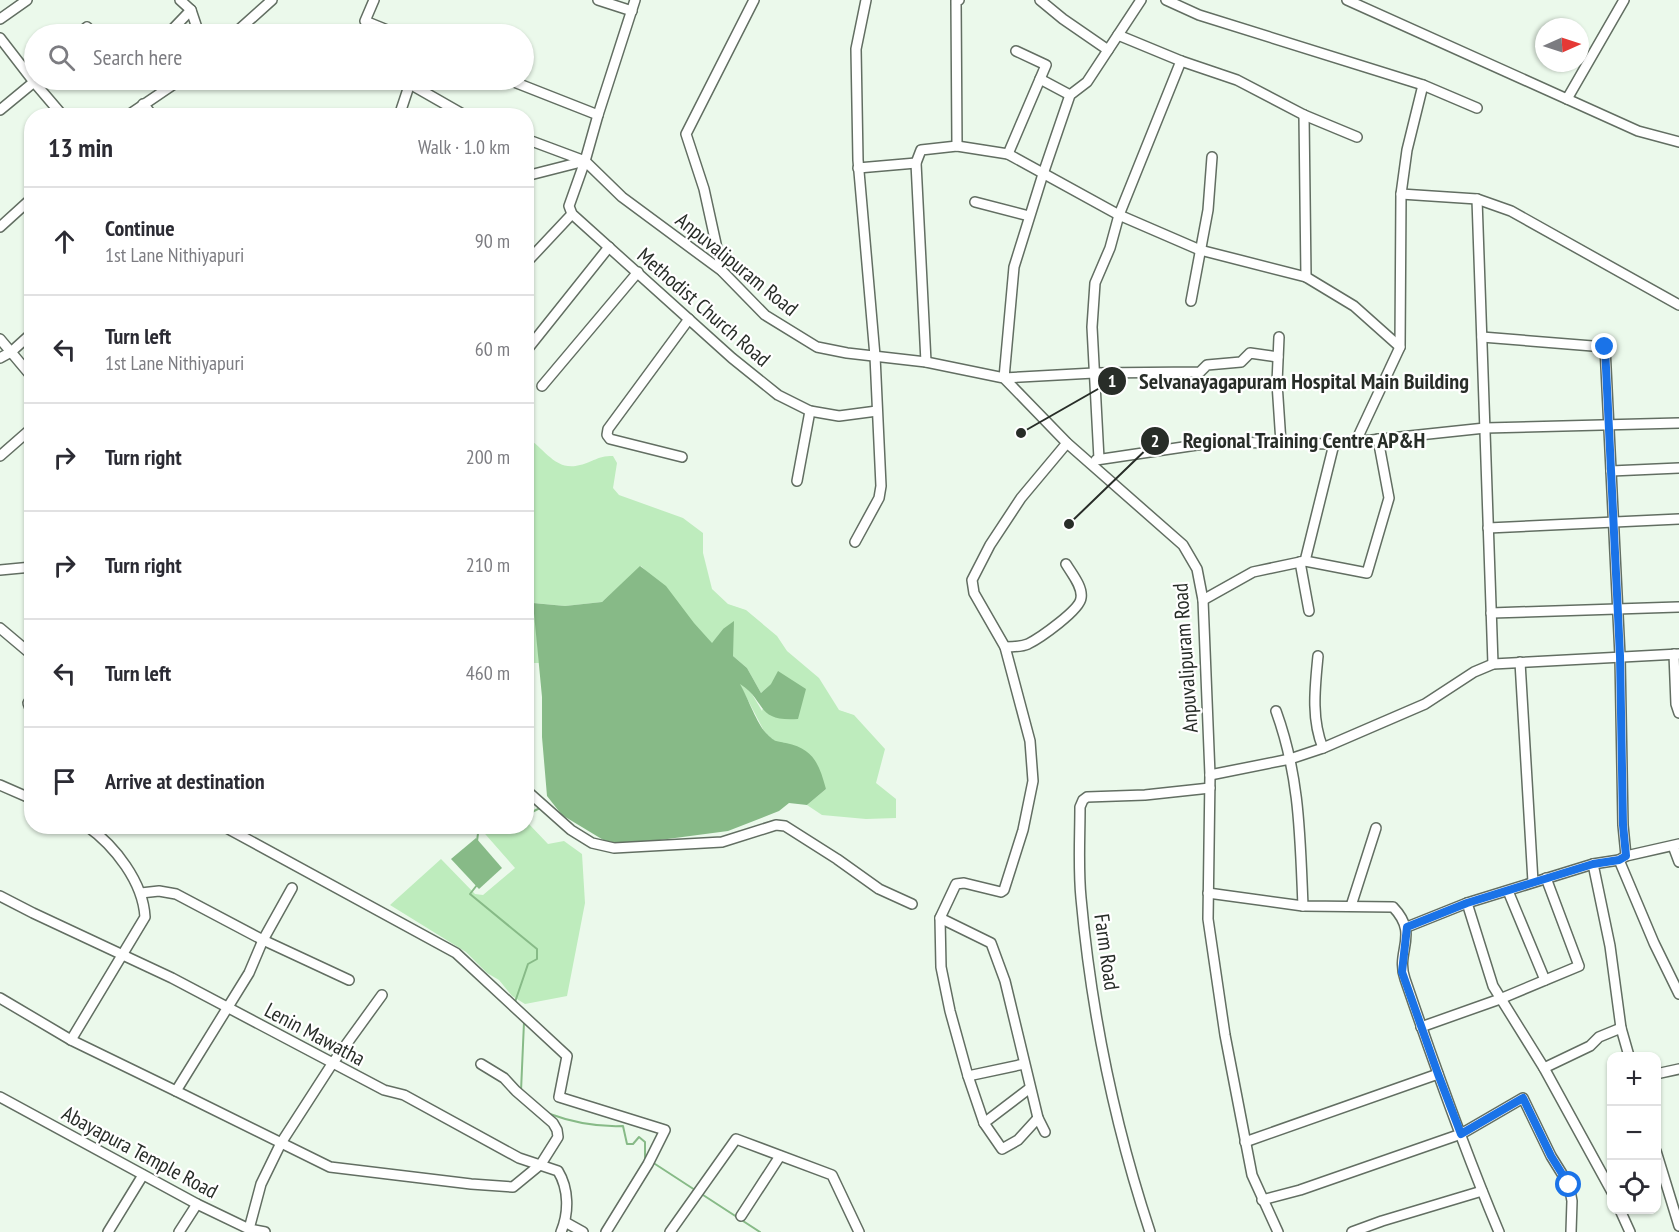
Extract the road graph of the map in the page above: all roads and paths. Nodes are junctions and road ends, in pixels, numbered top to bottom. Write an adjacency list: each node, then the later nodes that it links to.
1 (27, 0): 17 (street)
2 (180, 0): 15 (street)
3 (272, 0): 20 (street)
4 (374, 0): 21 (street)
5 (598, 0): 16 (street)
6 (635, 0): 16 (street)
7 (754, 0): 70 (street)
8 (866, 0): 56 (street)
9 (959, 0): 51 (street)
10 (1040, 0): 24 (street)
11 (1140, 0): 22 (street)
12 (1166, 0): 29 (street)
13 (1347, 0): 37 (street)
14 (1624, 0): 37 (street)
15 (191, 10): 18 (street); 19 (street)
16 (632, 11): 46 (street)
17 (0, 19)
18 (178, 24)
19 (196, 24)
20 (245, 24)
21 (372, 24)
22 (1118, 35): 24 (street); 26 (street)
23 (0, 38): 27 (street)
24 (1108, 50): 36 (street)
25 (1016, 51): 28 (street)
26 (1181, 61): 47 (street); 64 (street)
27 (24, 69)
28 (1040, 79): 36 (street); 52 (street)
29 (1423, 86): 44 (street); 59 (street)
30 (24, 90): 45 (street)
31 (41, 90): 39 (street)
32 (165, 90): 38 (street)
33 (408, 90): 42 (street)
34 (424, 90): 43 (street)
35 (534, 90): 46 (street)
36 (1070, 95): 58 (street)
37 (1567, 99): 50 (street)
38 (143, 104): 40 (street); 41 (street)
39 (56, 108)
40 (138, 108)
41 (146, 108)
42 (402, 108)
43 (453, 108)
44 (1477, 108)
45 (0, 110)
46 (598, 115): 54 (street)
47 (1304, 115): 48 (street); 72 (street)
48 (1357, 137)
49 (534, 142): 54 (street)
50 (1679, 142)
51 (957, 146): 52 (street); 55 (street)
52 (1008, 154): 58 (street)
53 (1212, 157): 68 (street)
54 (585, 161): 57 (street); 63 (street); 70 (street, Anpuvalipuram Road)
55 (916, 163): 56 (street); 86 (street)
56 (858, 168): 83 (street)
57 (534, 174)
58 (1043, 174): 64 (street); 65 (street)
59 (1401, 194): 60 (street); 81 (street)
60 (1477, 199): 74 (street); 77 (street)
61 (975, 202): 65 (street)
62 (24, 205): 66 (street)
63 (572, 214): 67 (street, Methodist Church Road); 69 (street)
64 (1119, 215): 68 (street); 88 (street)
65 (1029, 216): 89 (street)
66 (0, 227)
67 (609, 248): 71 (street, Methodist Church Road); 80 (street)
68 (1200, 250): 72 (street); 73 (street)
69 (534, 254)
70 (722, 271): 83 (street, Anpuvalipuram Road)
71 (638, 272): 75 (street, Methodist Church Road); 90 (street)
72 (1306, 277): 81 (street)
73 (1191, 301)
74 (1679, 305)
75 (689, 319): 91 (street, Methodist Church Road); 103 (street)
76 (1279, 337): 84 (street)
77 (1482, 337): 94 (street); 95 (street)
78 (0, 339): 82 (street)
79 (24, 340): 82 (street)
80 (534, 341)
81 (1400, 347): 98 (street)
82 (11, 352): 85 (street); 87 (street)
83 (875, 356): 86 (street, Anpuvalipuram Road); 92 (street)
84 (1278, 357): 88 (street); 100 (street)
85 (0, 358)
86 (926, 363): 89 (street, Anpuvalipuram Road)
87 (24, 367)
88 (1094, 373): 89 (street); 104 (street)
89 (1004, 378): 99 (street, Anpuvalipuram Road)
90 (542, 386)
91 (810, 411): 92 (street, Methodist Church Road); 107 (street)
92 (877, 411): 111 (street)
93 (1679, 423): 94 (street)
94 (1609, 425): 95 (street); 106 (street)
95 (1485, 428): 97 (street); 110 (street)
96 (24, 435): 102 (street)
97 (1378, 439): 98 (street); 112 (street)
98 (1356, 441): 101 (street)
99 (1068, 443): 104 (street, Anpuvalipuram Road); 122 (street)
100 (1281, 443): 101 (street); 104 (street)
101 (1334, 444): 112 (street)
102 (0, 456)
103 (682, 457)
104 (1095, 461): 116 (street, Anpuvalipuram Road)
105 (1679, 468): 106 (street)
106 (1611, 471): 109 (street)
107 (797, 482)
108 (1679, 519): 109 (street)
109 (1614, 520): 110 (street); 118 (street)
110 (1488, 528): 120 (street)
111 (855, 542)
112 (1303, 562): 116 (street); 119 (street)
113 (1066, 564): 122 (street)
114 (24, 568): 115 (street)
115 (0, 570)
116 (1203, 600): 133 (street, Anpuvalipuram Road)
117 (1678, 607): 118 (street)
118 (1618, 610): 120 (street); 126 (street)
119 (1309, 611)
120 (1491, 614): 128 (street)
121 (0, 628): 123 (street)
122 (1005, 647): 156 (street)
123 (24, 648)
124 (1677, 654): 126 (street); 130 (street)
125 (1318, 656): 131 (street)
126 (1620, 656): 127 (street); 142 (street)
127 (1520, 662): 128 (street); 146 (street)
128 (1493, 664): 131 (street)
129 (1276, 711): 132 (street)
130 (1679, 712)
131 (1323, 748): 132 (street)
132 (1290, 759): 133 (street); 154 (street)
133 (1210, 775): 135 (street, Anpuvalipuram Road)
134 (1, 787): 136 (street)
135 (1210, 788): 150 (street, Anpuvalipuram Road); 209 (street, Farm Road)
136 (24, 796)
137 (534, 797): 153 (street)
138 (1376, 828): 155 (street)
139 (97, 834): 149 (street)
140 (238, 834): 206 (street)
141 (1676, 845): 142 (street); 143 (street)
142 (1623, 858): 144 (street); 162 (street)
143 (1679, 862)
144 (1593, 864): 145 (street); 168 (street)
145 (1546, 878): 146 (street); 161 (street)
146 (1533, 882): 148 (street)
147 (292, 888): 158 (street)
148 (1508, 891): 152 (street); 161 (street)
149 (141, 893): 158 (street); 159 (street)
150 (1208, 893): 154 (street); 186 (street, Anpuvalipuram Road)
151 (0, 896): 159 (street, Lenin Mawatha)
152 (1467, 903): 157 (street); 165 (street)
153 (912, 904)
154 (1303, 906): 155 (street)
155 (1351, 906): 157 (street)
156 (940, 918): 173 (street); 178 (street)
157 (1407, 927): 167 (street)
158 (263, 940): 160 (street); 166 (street)
159 (122, 954): 166 (street, Lenin Mawatha); 169 (street)
160 (350, 980)
161 (1545, 980): 165 (street)
162 (1679, 994)
163 (382, 995): 171 (street)
164 (0, 998): 169 (street)
165 (1500, 999): 167 (street); 174 (street)
166 (227, 1009): 171 (street, Lenin Mawatha); 180 (street)
167 (1421, 1027): 177 (street)
168 (1621, 1028): 170 (street); 174 (street)
169 (71, 1040): 180 (street)
170 (1628, 1052)
171 (332, 1064): 187 (street); 190 (street, Lenin Mawatha)
172 (481, 1064): 190 (street)
173 (1024, 1064): 178 (street); 179 (street)
174 (1544, 1068): 192 (street)
175 (1679, 1069): 176 (street)
176 (1661, 1073)
177 (1438, 1074): 185 (street); 186 (street)
178 (968, 1076): 183 (street)
179 (1030, 1088): 182 (street); 183 (street)
180 (176, 1091): 187 (street)
181 (0, 1097): 191 (street, Abayapura Temple Road)
182 (1038, 1118): 183 (street); 184 (street)
183 (984, 1124)
184 (1045, 1132)
185 (1461, 1134): 193 (street); 194 (street); 213 (street)
186 (1245, 1142): 194 (street, Anpuvalipuram Road)
187 (281, 1143): 190 (street); 200 (street)
188 (780, 1156): 197 (street); 207 (street); 208 (street)
189 (1659, 1160): 199 (street)
190 (541, 1164): 198 (street, Lenin Mawatha)
191 (143, 1175): 195 (street, Abayapura Temple Road); 201 (street)
192 (1607, 1185)
193 (1482, 1191): 211 (street); 212 (street)
194 (1262, 1200): 210 (street, Anpuvalipuram Road)
195 (197, 1204): 200 (street, Abayapura Temple Road); 202 (street)
196 (1622, 1214): 214 (street)
197 (741, 1216)
198 (565, 1222): 204 (street, Lenin Mawatha); 205 (street)
199 (1679, 1226)
200 (249, 1229): 203 (street, Abayapura Temple Road)
201 (108, 1232)
202 (179, 1232)
203 (265, 1232)
204 (561, 1232)
205 (583, 1232)
206 (606, 1232)
207 (670, 1232)
208 (859, 1232)
209 (1149, 1232)
210 (1278, 1232)
211 (1352, 1232)
212 (1499, 1232)
213 (1571, 1232)
214 (1630, 1232)

